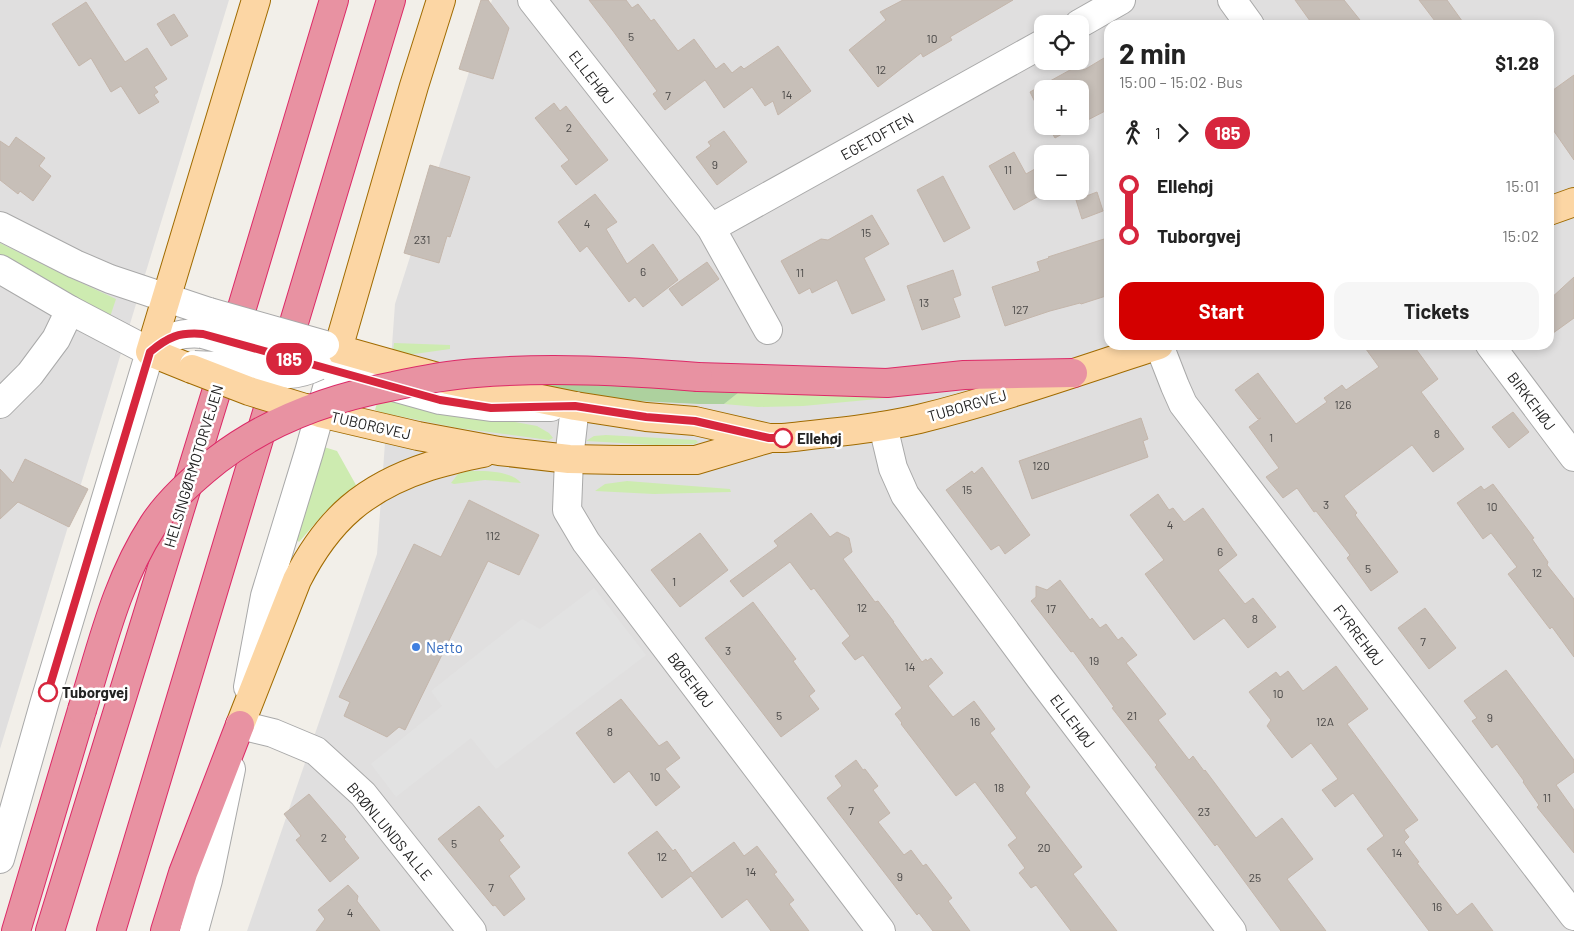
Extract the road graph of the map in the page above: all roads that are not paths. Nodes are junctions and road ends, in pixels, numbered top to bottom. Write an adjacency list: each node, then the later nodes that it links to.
1 (256, 0): 16 (main road)
2 (334, 0): 39 (highway, HELSINGØRMOTORVEJEN)
3 (391, 0): 40 (highway)
4 (441, 0): 24 (main road)
5 (532, 0): 14 (street, ELLEHØJ)
6 (1121, 0): 8 (street)
7 (1232, 0): 9 (street)
8 (1089, 18)
9 (1246, 20)
10 (1034, 48): 14 (street, EGETOFTEN)
11 (1574, 202): 12 (main road)
12 (1554, 209)
13 (0, 226): 16 (street)
14 (711, 228): 19 (street, ELLEHØJ)
15 (0, 269): 17 (street, TUBORGVEJ)
16 (166, 299): 18 (street); 23 (main road)
17 (70, 310): 23 (street, TUBORGVEJ); 27 (street)
18 (206, 323): 23 (street); 24 (street, bridge)
19 (768, 330)
20 (1144, 350): 26 (main road, TUBORGVEJ)
21 (1161, 350): 37 (street, FYRREHØJ)
22 (1494, 350): 33 (street, BIRKEHØJ)
23 (150, 352): 25 (main road, TUBORGVEJ); 36 (street)
24 (328, 357): 25 (street, bridge); 28 (main road, TUBORGVEJ); 29 (street)
25 (189, 366): 29 (main road, TUBORGVEJ, bridge)
26 (1073, 373): 30 (main road, TUBORGVEJ); 38 (highway, bridge)
27 (0, 404)
28 (575, 406): 31 (main road, TUBORGVEJ); 34 (street, BØGEHØJ)
29 (313, 411): 32 (main road, TUBORGVEJ); 35 (street)
30 (883, 426): 31 (main road, TUBORGVEJ); 45 (street, ELLEHØJ)
31 (769, 438): 34 (main road, TUBORGVEJ)
32 (499, 451): 34 (main road, TUBORGVEJ); 35 (main road)
33 (1574, 457)
34 (569, 459): 44 (street, BØGEHØJ)
35 (240, 725): 41 (highway); 42 (street); 43 (street, BRØNLUNDS ALLE)
36 (0, 859)
37 (1574, 916)
38 (16, 931)
39 (50, 931)
40 (111, 931)
41 (165, 931)
42 (194, 931)
43 (472, 931)
44 (881, 931)
45 (1232, 931)

